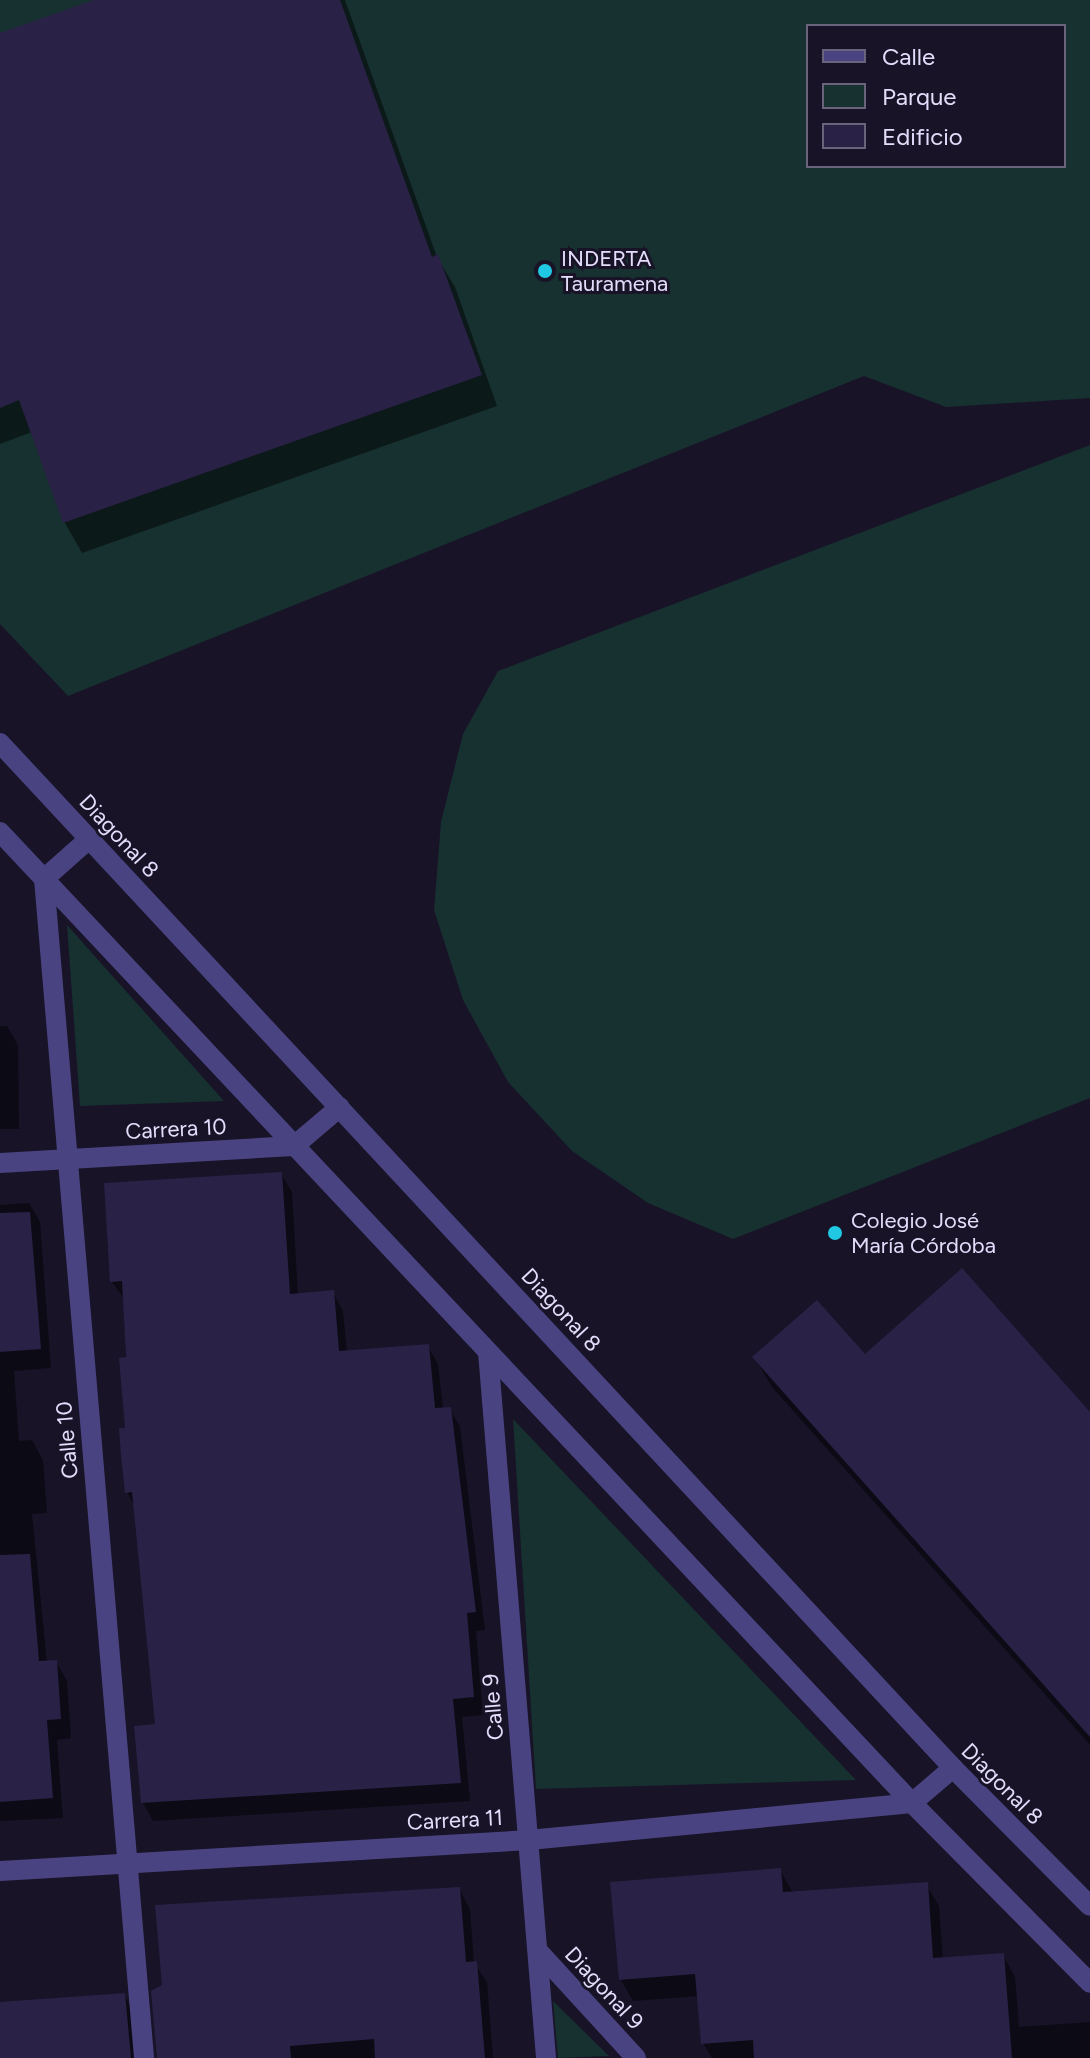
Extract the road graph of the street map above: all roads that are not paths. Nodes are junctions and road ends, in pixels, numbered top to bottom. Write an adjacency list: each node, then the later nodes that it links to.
1 (0, 743): 3 (street, Diagonal 8)
2 (0, 832): 4 (street)
3 (89, 839): 4 (street); 5 (street, Diagonal 8)
4 (44, 879): 6 (street); 7 (street, Calle 10)
5 (340, 1107): 6 (street); 10 (street, Diagonal 8)
6 (294, 1146): 7 (street, Carrera 10); 9 (street)
7 (67, 1159): 8 (street, Carrera 10); 13 (street, Calle 10)
8 (0, 1163)
9 (488, 1352): 11 (street); 12 (street, Calle 9)
10 (953, 1768): 11 (street); 15 (street, Diagonal 8)
11 (912, 1803): 12 (street, Carrera 11); 17 (street)
12 (529, 1840): 13 (street, Carrera 11); 16 (street, Calle 9)
13 (127, 1861): 14 (street, Carrera 11); 18 (street, Calle 10)
14 (0, 1871)
15 (1090, 1906)
16 (538, 1951): 19 (street, Calle 9); 20 (street, Diagonal 9)
17 (1090, 1983)
18 (144, 2058)
19 (546, 2058)
20 (636, 2058)

